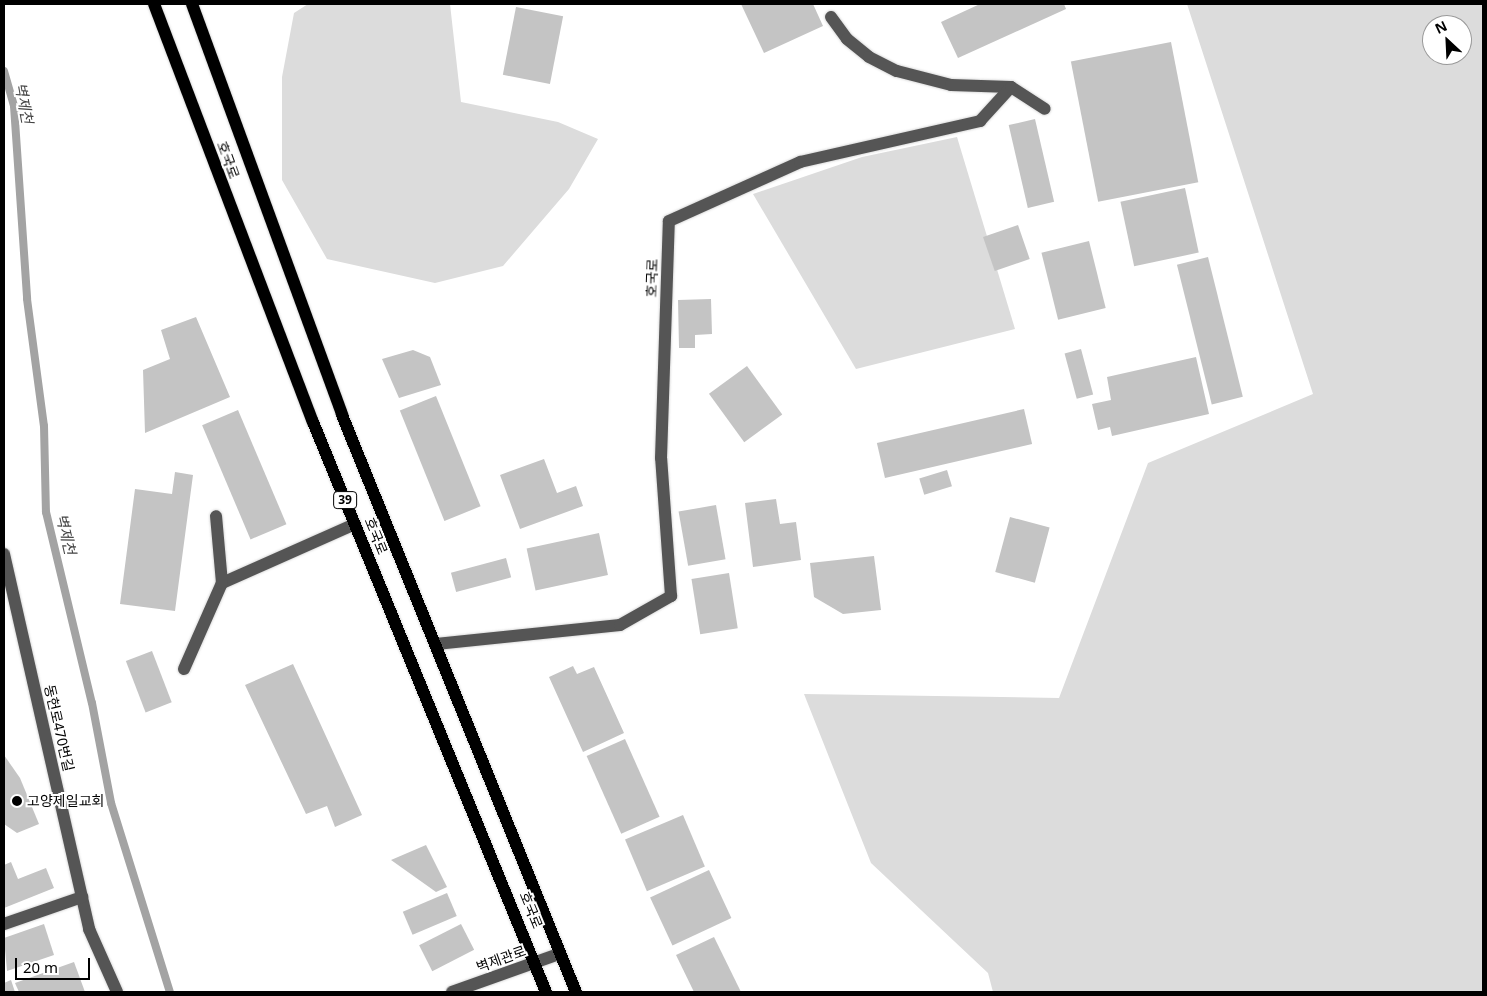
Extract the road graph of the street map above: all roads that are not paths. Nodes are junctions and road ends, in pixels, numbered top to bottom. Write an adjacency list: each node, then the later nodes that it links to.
1 (154, 4): 7 (main road, 호국로 / 39)
2 (192, 4): 10 (main road, 호국로 / 39)
3 (831, 17): 4 (street)
4 (1011, 87): 5 (street); 10 (street, 호국로)
5 (1045, 109)
6 (216, 516): 9 (street)
7 (355, 524): 9 (street); 15 (main road, 호국로 / 39)
8 (4, 554): 12 (street, 동헌로470번길)
9 (222, 583): 11 (street)
10 (436, 644): 14 (main road, 호국로 / 39)
11 (184, 669)
12 (82, 897): 13 (street); 16 (street, 동헌로470번길)
13 (4, 924)
14 (559, 954): 15 (street, 벽제관로); 19 (main road, 호국로 / 39)
15 (536, 962): 17 (street, 벽제관로); 18 (main road, 호국로 / 39)
16 (117, 992)
17 (452, 992)
18 (546, 992)
19 (576, 992)

